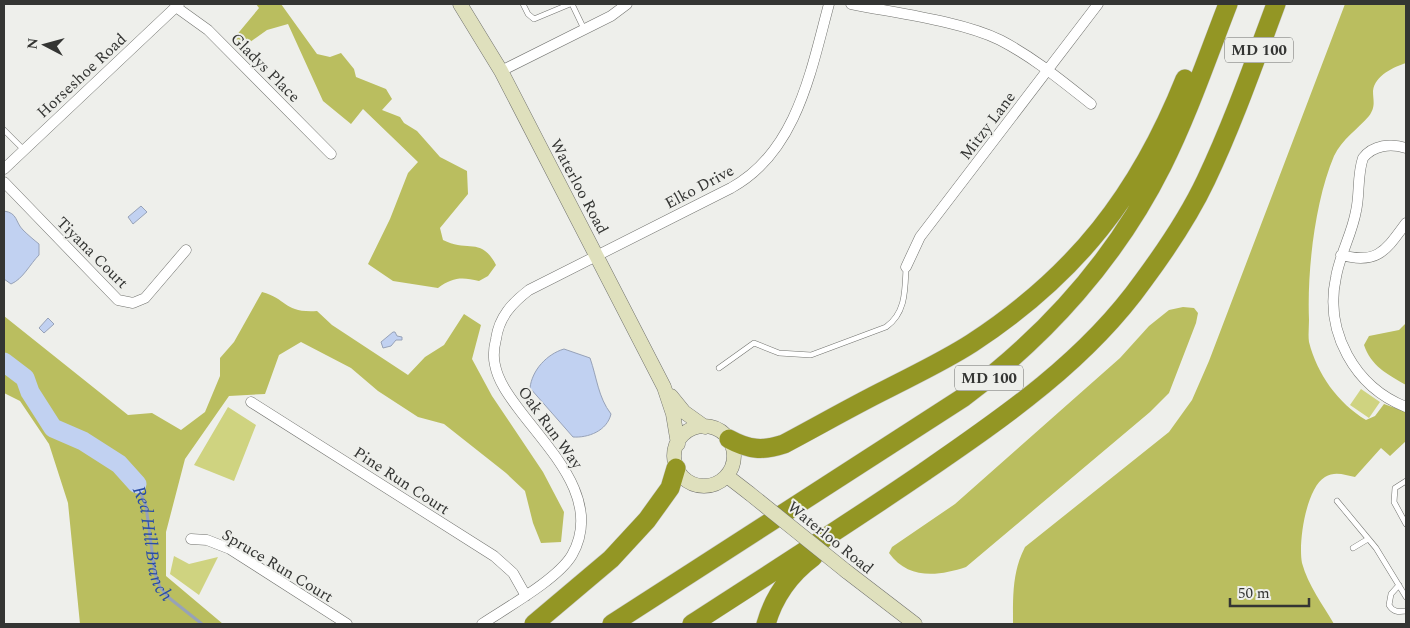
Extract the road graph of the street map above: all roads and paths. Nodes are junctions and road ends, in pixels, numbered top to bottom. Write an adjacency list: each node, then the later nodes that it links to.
1 (460, 4): 14 (main road, Waterloo Road)
2 (523, 4): 3 (lane)
3 (571, 4): 12 (lane)
4 (627, 4): 12 (street)
5 (829, 4): 24 (street, Elko Drive)
6 (852, 4): 13 (street)
7 (1098, 4): 13 (street, Mitzy Lane)
8 (1215, 4): 32 (highway)
9 (1228, 4): 50 (highway, MD 100)
10 (1276, 4): 37 (highway, MD 100)
11 (178, 5): 18 (street, Horseshoe Road); 19 (street, Gladys Place)
12 (584, 29): 14 (street)
13 (1048, 70): 15 (street); 26 (street, Mitzy Lane)
14 (501, 71): 24 (main road, Waterloo Road)
15 (1091, 104)
16 (4, 130): 18 (lane)
17 (1406, 148): 25 (street)
18 (24, 150): 20 (street, Horseshoe Road)
19 (331, 154)
20 (4, 169)
21 (4, 182): 23 (street, Tiyana Court)
22 (1406, 223): 25 (street)
23 (186, 250)
24 (596, 254): 28 (main road, Waterloo Road); 44 (street, Oak Run Way)
25 (1341, 255): 30 (street)
26 (906, 267): 27 (lane)
27 (719, 368)
28 (664, 387): 31 (main road, Waterloo Road); 33 (main road, Waterloo Road)
29 (251, 402): 44 (street, Pine Run Court)
30 (1406, 407)
31 (705, 427): 32 (main road); 33 (main road)
32 (729, 439): 35 (main road)
33 (678, 444): 34 (main road)
34 (676, 468): 35 (main road); 49 (highway)
35 (727, 476): 53 (main road, Waterloo Road, bridge)
36 (1406, 482): 39 (lane)
37 (896, 491): 51 (highway, MD 100); 52 (highway)
38 (1337, 501): 40 (lane)
39 (1406, 524)
40 (1368, 539): 42 (lane); 43 (lane)
41 (191, 540): 47 (street, Spruce Run Court)
42 (1353, 548)
43 (1399, 585): 45 (lane); 46 (lane)
44 (526, 596): 48 (street, Oak Run Way)
45 (1406, 597)
46 (1406, 611)
47 (347, 624)
48 (482, 624)
49 (534, 624)
50 (612, 624)
51 (692, 624)
52 (766, 624)
53 (915, 624)

